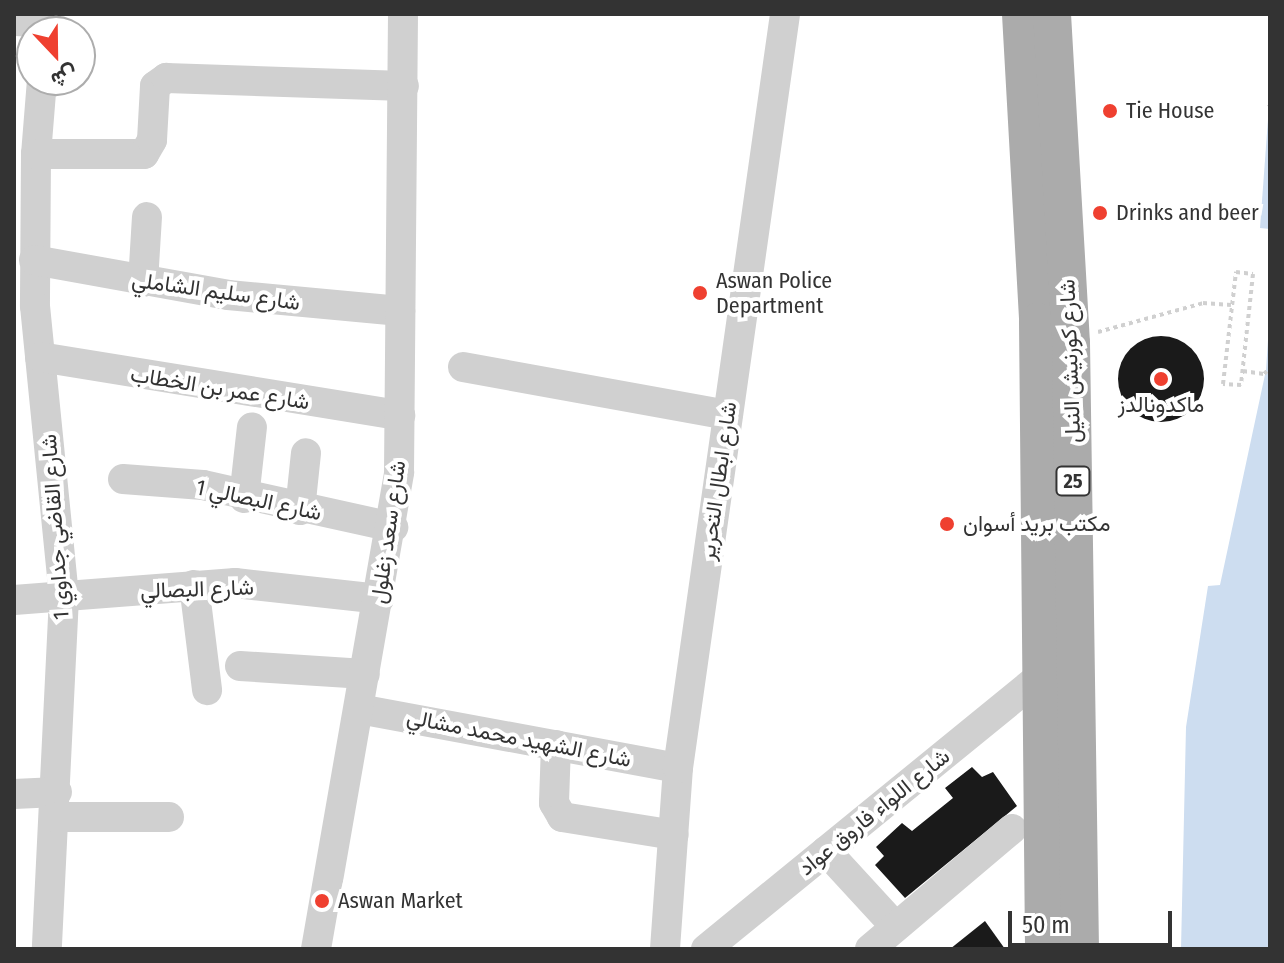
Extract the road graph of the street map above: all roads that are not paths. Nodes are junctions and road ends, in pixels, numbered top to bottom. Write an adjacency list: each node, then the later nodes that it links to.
1 (403, 14): 5 (street, شارع سعد زغلول)
2 (785, 14): 16 (street, شارع ابطال التحرير)
3 (1021, 14): 29 (main road, شارع كورنيش النيل / 25)
4 (1052, 14): 47 (main road, شارع كورنيش النيل / 25)
5 (404, 86): 7 (street); 12 (street, شارع سعد زغلول)
6 (41, 96): 7 (street, شارع القاضي جداوي 1)
7 (36, 154): 9 (street, شارع القاضي جداوي 1)
8 (147, 217): 10 (street)
9 (34, 260): 10 (street, شارع سليم الشاملي); 11 (street, شارع القاضي جداوي 1)
10 (143, 282): 12 (street, شارع سليم الشاملي)
11 (25, 306): 13 (street, شارع القاضي جداوي 1)
12 (400, 311): 15 (street, شارع سعد زغلول)
13 (40, 357): 15 (street, شارع عمر بن الخطاب); 24 (street, شارع القاضي جداوي 1)
14 (463, 367): 16 (street)
15 (400, 415): 22 (street, شارع سعد زغلول)
16 (728, 415): 33 (street, شارع ابطال التحرير)
17 (252, 427): 20 (street)
18 (306, 453): 21 (street)
19 (123, 479): 20 (street, شارع البصالي 1)
20 (244, 498): 21 (street, شارع البصالي 1)
21 (300, 510): 22 (street, شارع البصالي 1)
22 (393, 527): 25 (street, شارع سعد زغلول)
23 (194, 585): 24 (street, شارع البصالي); 25 (street, شارع البصالي); 30 (street)
24 (64, 597): 26 (street, شارع البصالي); 35 (street, شارع القاضي جداوي 1)
25 (379, 599): 28 (street, شارع سعد زغلول)
26 (14, 600)
27 (240, 666): 28 (street)
28 (365, 674): 31 (street, شارع سعد زغلول)
29 (1042, 675): 39 (street, شارع اللواء فاروق عواد); 46 (main road, شارع كورنيش النيل / 25)
30 (207, 690)
31 (359, 709): 32 (street, شارع الشهيد محمد مشالي); 42 (street, شارع سعد زغلول)
32 (556, 745): 33 (street, شارع الشهيد محمد مشالي); 38 (street)
33 (678, 768): 38 (street, شارع ابطال التحرير)
34 (14, 794): 35 (street)
35 (56, 805): 36 (street); 41 (street, شارع القاضي جداوي 1)
36 (169, 817)
37 (1012, 829): 40 (street)
38 (674, 835): 43 (street, شارع ابطال التحرير)
39 (826, 851): 40 (street); 44 (street, شارع اللواء فاروق عواد)
40 (896, 927): 45 (street)
41 (47, 949)
42 (316, 949)
43 (665, 949)
44 (706, 949)
45 (870, 949)
46 (1044, 949)
47 (1080, 949)

